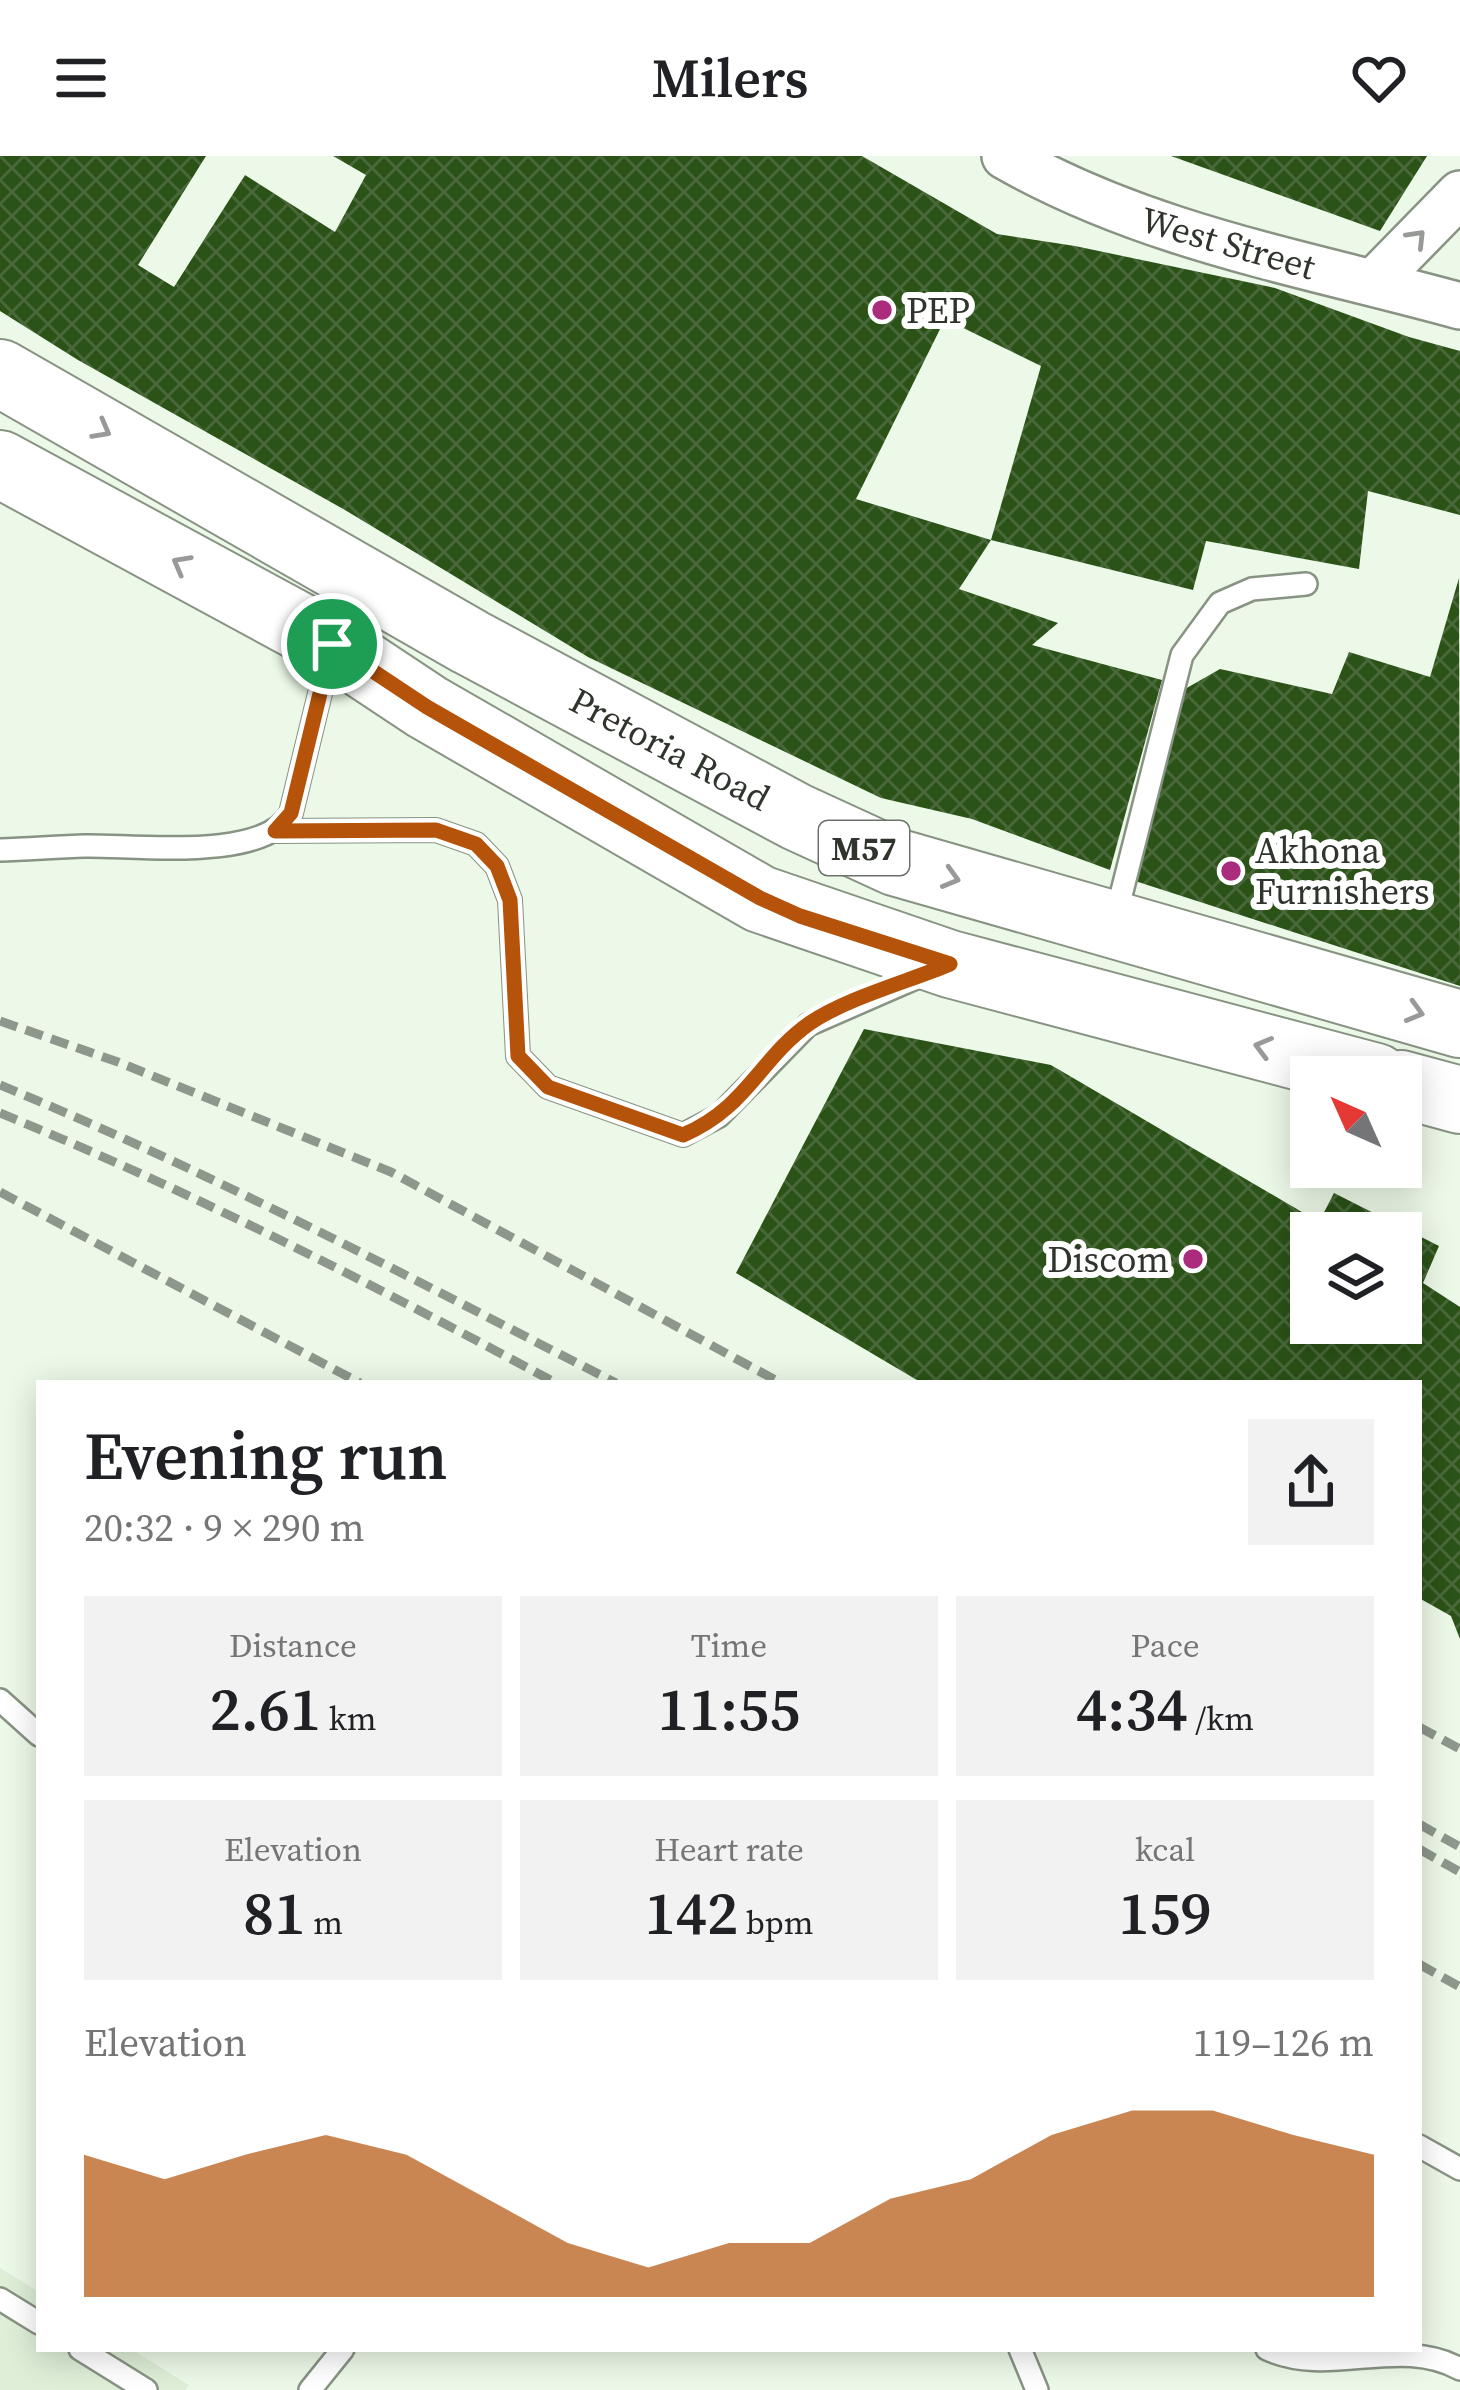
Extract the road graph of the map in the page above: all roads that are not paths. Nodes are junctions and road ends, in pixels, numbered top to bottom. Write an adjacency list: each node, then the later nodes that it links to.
1 (1005, 156): 3 (street, West Street)
2 (1460, 194): 3 (street, one-way to 2)
3 (1374, 283): 4 (street, West Street)
4 (1460, 306)
5 (0, 373): 7 (main road, Pretoria Road / M57, one-way to 7)
6 (0, 464): 9 (main road, M57, one-way to 6)
7 (369, 580): 9 (lane); 12 (main road, Pretoria Road / M57, one-way to 12)
8 (1306, 584): 12 (lane)
9 (332, 644): 10 (lane); 13 (main road, M57)
10 (275, 831): 11 (lane); 13 (lane)
11 (0, 850)
12 (1113, 925): 14 (main road, Pretoria Road / M57, one-way to 14)
13 (950, 964): 15 (main road, M57, one-way to 13)
14 (1460, 1024)
15 (1297, 1056)
16 (1422, 1090): 17 (main road)
17 (1460, 1100)
18 (0, 1700): 19 (lane)
19 (36, 1732)
20 (1422, 2148): 21 (lane)
21 (1460, 2169)
22 (0, 2299): 23 (lane)
23 (36, 2322)
24 (85, 2352): 29 (lane)
25 (341, 2352): 30 (lane)
26 (1021, 2352): 31 (lane)
27 (1280, 2352): 28 (lane)
28 (1460, 2369)
29 (146, 2390)
30 (310, 2390)
31 (1037, 2390)

